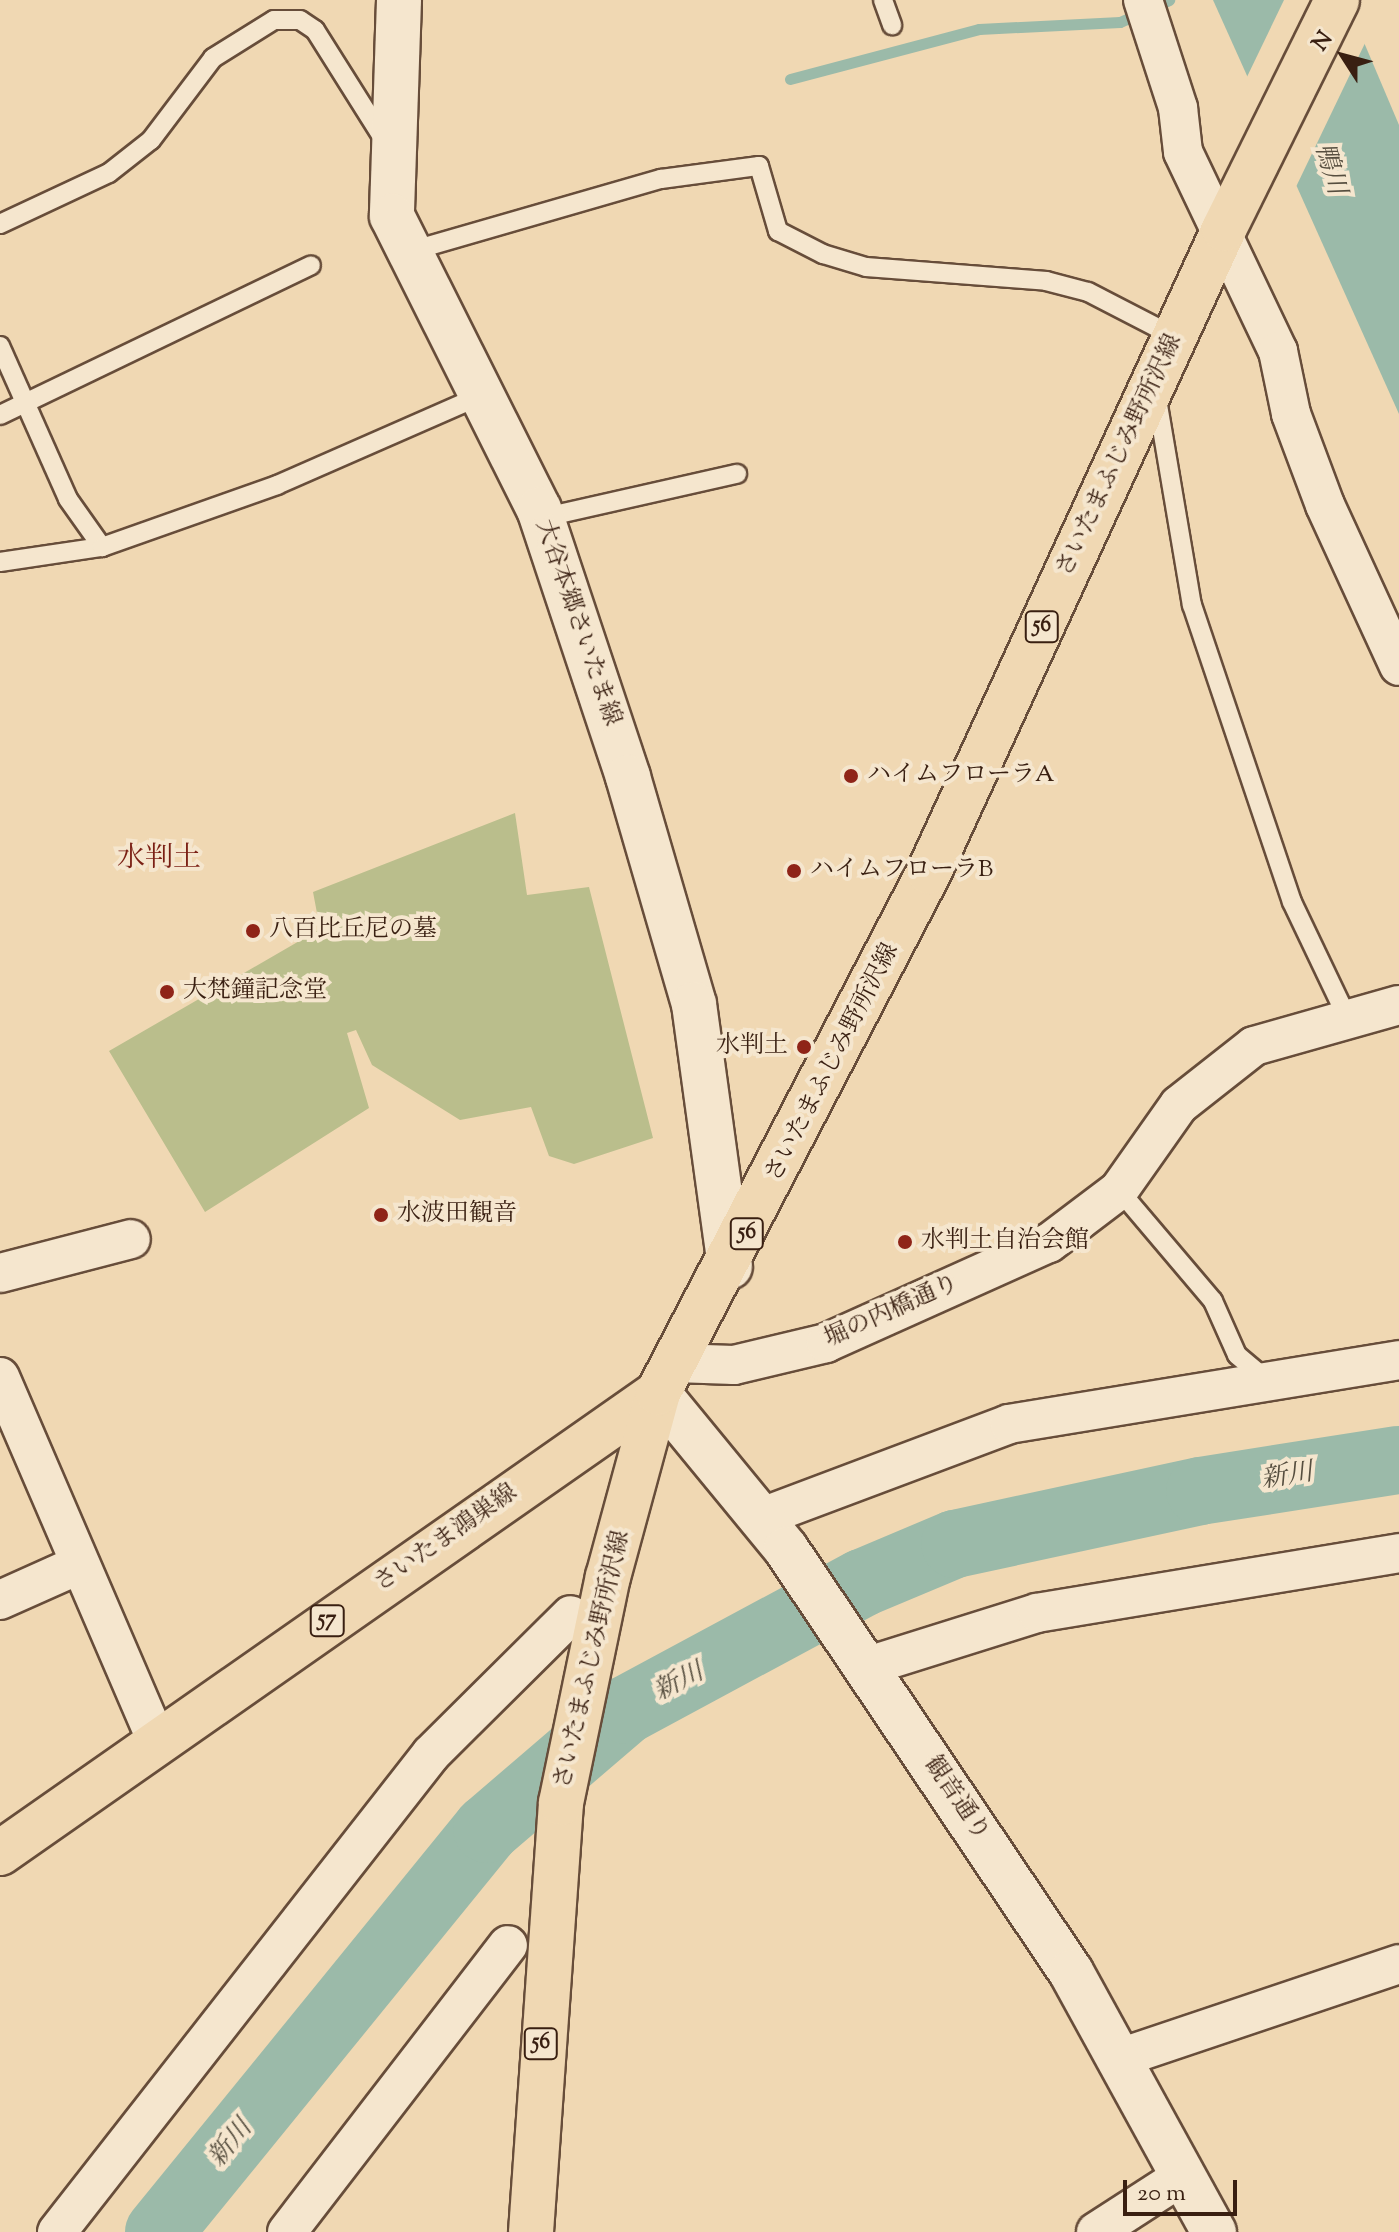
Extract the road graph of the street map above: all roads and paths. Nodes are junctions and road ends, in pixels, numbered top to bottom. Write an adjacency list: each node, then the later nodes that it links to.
1 (399, 0): 6 (main road, 大谷本郷さいたま線)
2 (883, 0): 5 (lane)
3 (1143, 0): 8 (street)
4 (1337, 0): 8 (main road, さいたまふじみ野所沢線 / 56)
5 (892, 25)
6 (394, 156): 7 (lane); 9 (main road, 大谷本郷さいたま線)
7 (0, 224)
8 (1224, 229): 11 (main road, さいたまふじみ野所沢線 / 56); 21 (street)
9 (411, 251): 11 (lane); 14 (main road, 大谷本郷さいたま線)
10 (311, 265): 15 (lane)
11 (1176, 337): 13 (main road, さいたまふじみ野所沢線 / 56)
12 (0, 346): 15 (lane)
13 (1154, 383): 23 (lane); 26 (main road, さいたまふじみ野所沢線 / 56)
14 (480, 396): 18 (main road, 大谷本郷さいたま線); 19 (lane)
15 (26, 403): 16 (lane); 19 (lane)
16 (0, 415)
17 (737, 474): 18 (lane)
18 (541, 518): 26 (main road, 大谷本郷さいたま線)
19 (102, 547): 20 (lane)
20 (0, 562)
21 (1399, 666)
22 (1399, 1005): 23 (street, 堀の内橋通り)
23 (1346, 1015): 24 (street, 堀の内橋通り)
24 (1119, 1190): 30 (street, 堀の内橋通り); 31 (lane)
25 (131, 1239): 27 (street)
26 (730, 1267): 30 (main road, さいたまふじみ野所沢線 / 56)
27 (0, 1273)
28 (1399, 1360): 31 (street)
29 (0, 1377): 34 (street)
30 (667, 1378): 32 (main road, 観音通り); 38 (main road, さいたま鴻巣線 / 57); 46 (main road, さいたまふじみ野所沢線 / 56)
31 (1268, 1381): 32 (street)
32 (774, 1533): 37 (main road, 観音通り)
33 (1399, 1553): 37 (street)
34 (76, 1566): 35 (street); 38 (street)
35 (0, 1600)
36 (571, 1615): 44 (street)
37 (860, 1658): 42 (main road, 観音通り)
38 (156, 1740): 39 (main road, さいたま鴻巣線 / 57)
39 (0, 1853)
40 (508, 1945): 45 (street)
41 (1399, 1964): 42 (street)
42 (1120, 2058): 43 (main road, 観音通り)
43 (1184, 2175): 47 (street); 48 (main road, 観音通り)
44 (57, 2232)
45 (287, 2232)
46 (531, 2232)
47 (1096, 2232)
48 (1214, 2232)

